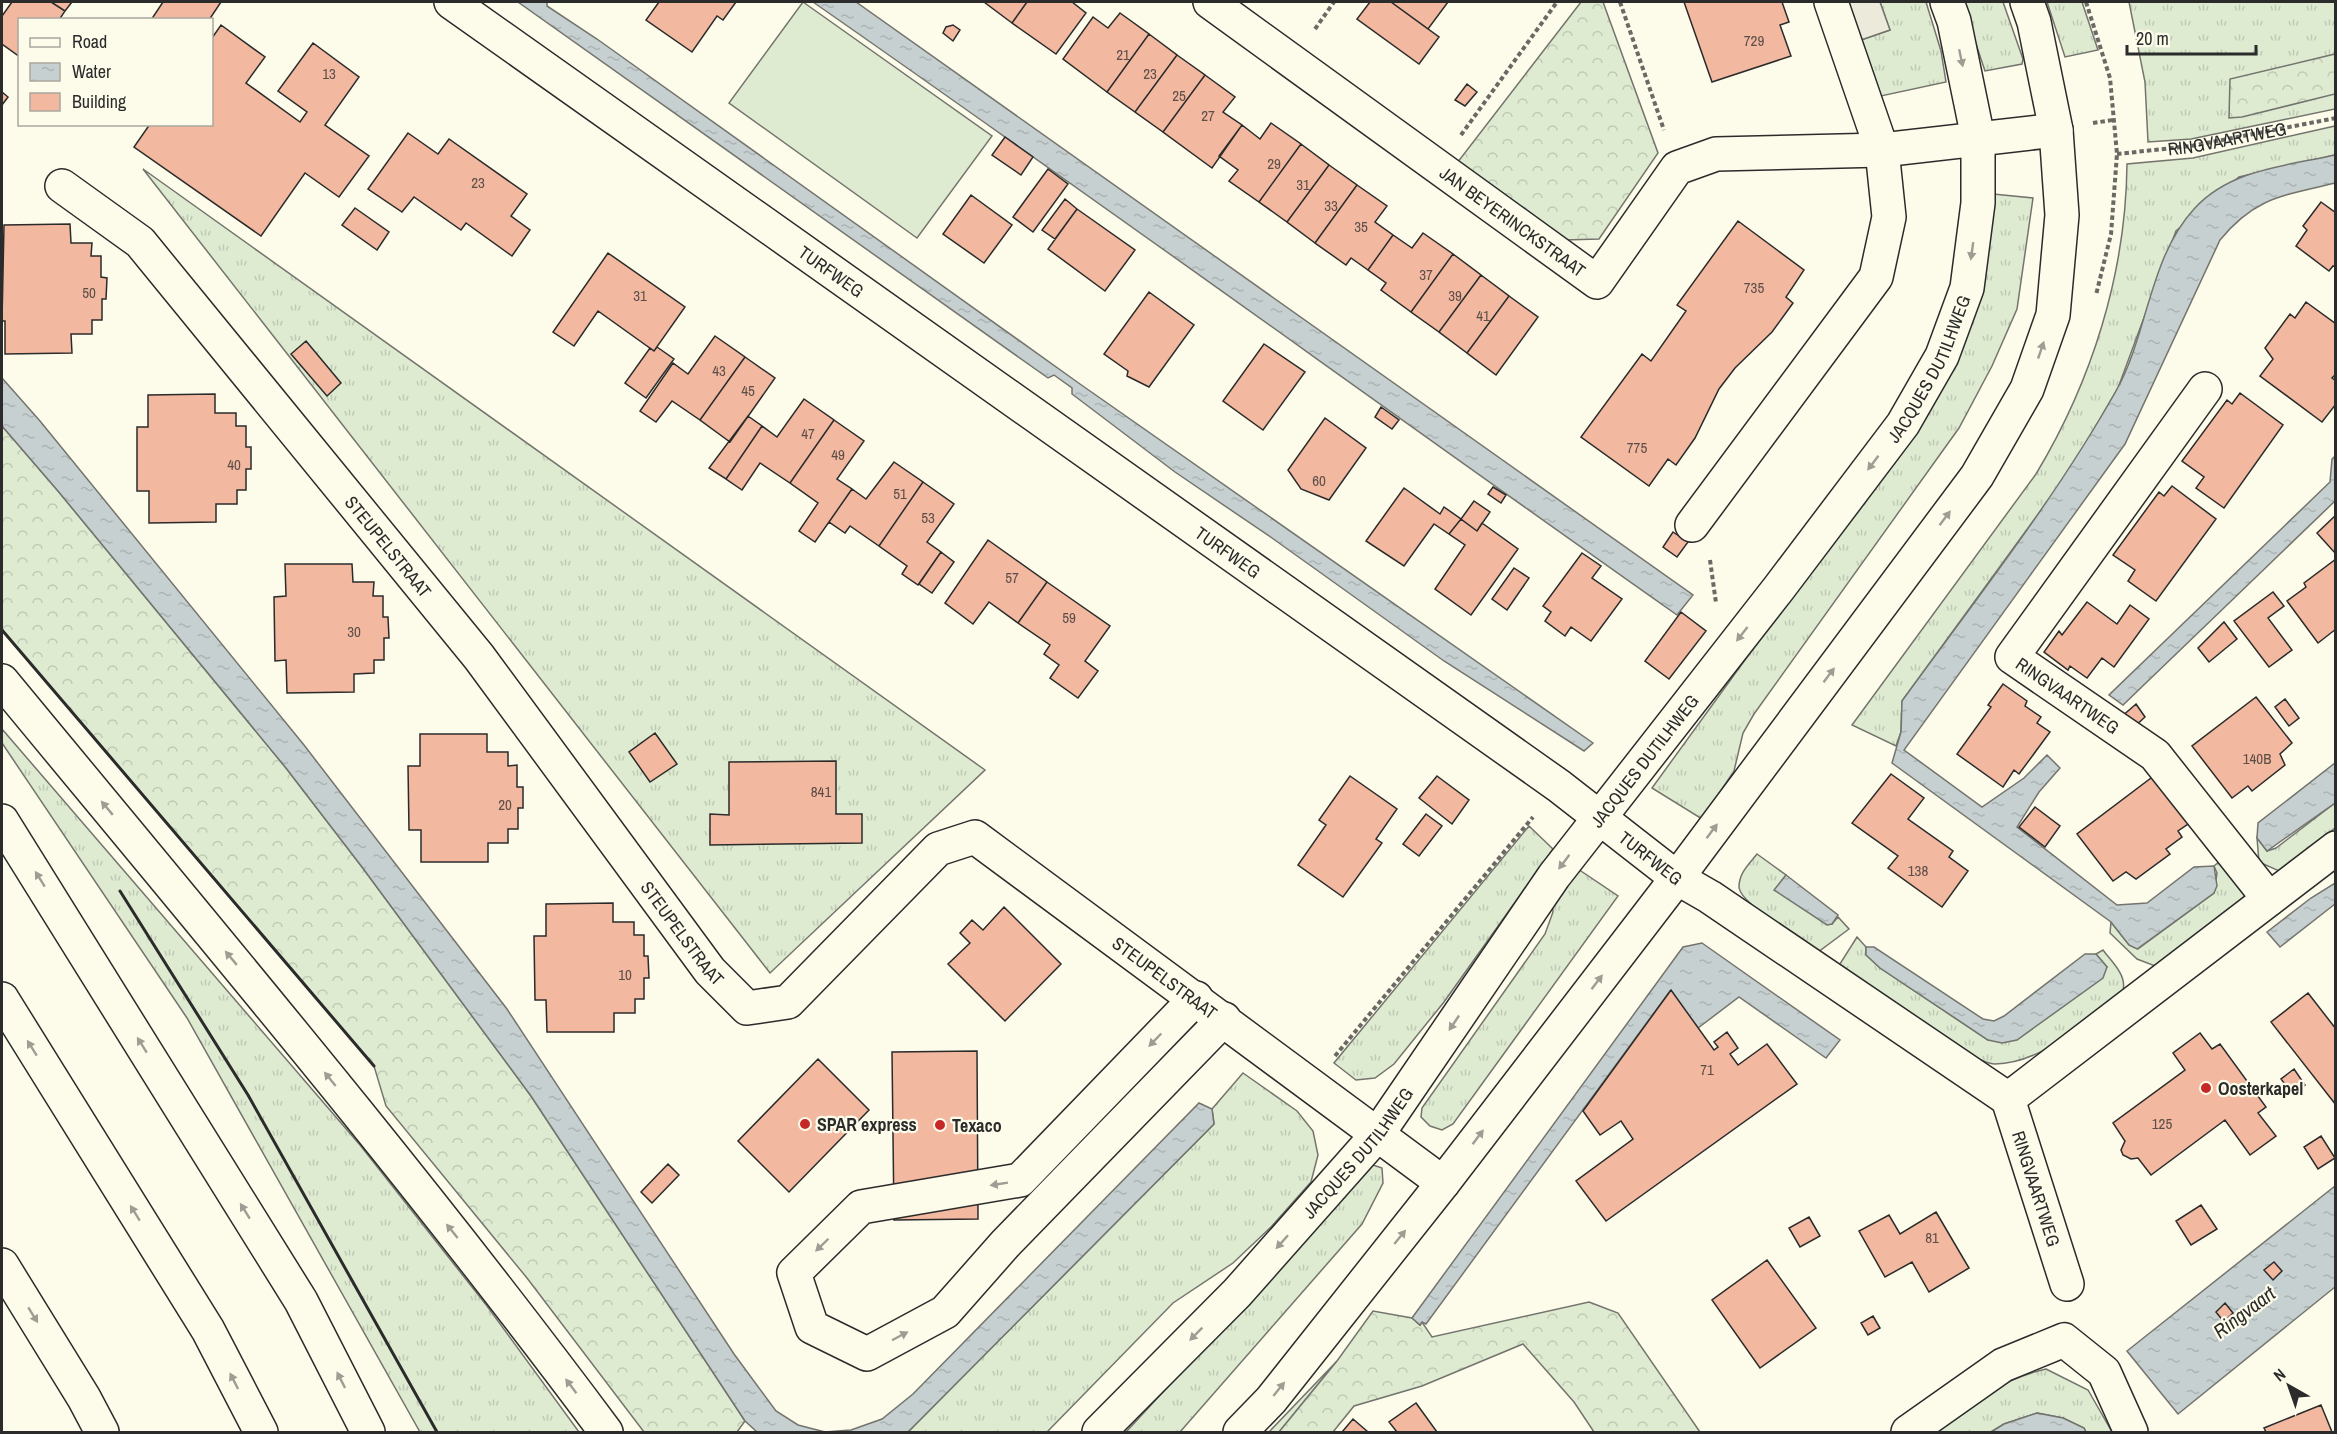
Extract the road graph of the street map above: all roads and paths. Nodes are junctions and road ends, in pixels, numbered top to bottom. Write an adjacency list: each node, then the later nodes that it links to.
1 (451, 2): 19 (main road, TURFWEG)
2 (1210, 2): 13 (main road, JAN BEYERINCKSTRAAT)
3 (1557, 2): 13 (path)
4 (1620, 2): 14 (path)
5 (1832, 2): 12 (main road)
6 (1947, 2): 11 (main road, JACQUES DUTILHWEG, one-way to 11)
7 (2027, 2): 10 (main road)
8 (2086, 2): 9 (path, RINGVAARTWEG)
9 (2336, 118)
10 (2056, 130): 11 (main road); 23 (main road, one-way to 10)
11 (1978, 138): 12 (main road); 20 (main road, JACQUES DUTILHWEG, one-way to 20)
12 (1881, 150): 14 (main road); 17 (main road)
13 (1437, 167): 14 (main road, JAN BEYERINCKSTRAAT)
14 (1677, 168)
15 (62, 186): 25 (main road, STEUPELSTRAAT)
16 (2205, 389): 24 (main road, RINGVAARTWEG)
17 (1692, 525)
18 (2, 681): 37 (main road, one-way to 18)
19 (1558, 786): 20 (main road, TURFWEG); 28 (path)
20 (1600, 816): 23 (main road, TURFWEG); 30 (main road, JACQUES DUTILHWEG, one-way to 30)
21 (2, 821): 36 (main road, one-way to 21)
22 (2336, 848): 24 (main road)
23 (1677, 878): 29 (main road, TURFWEG); 31 (main road, one-way to 23)
24 (2269, 899): 29 (main road)
25 (1196, 998): 27 (main road, STEUPELSTRAAT); 27 (main road, one-way to 27)
26 (2, 999): 35 (main road, one-way to 26)
27 (1224, 1019): 28 (main road, STEUPELSTRAAT)
28 (1310, 1086): 30 (main road, STEUPELSTRAAT)
29 (2008, 1099): 33 (main road, RINGVAARTWEG)
30 (1377, 1135): 31 (main road, STEUPELSTRAAT); 38 (main road, JACQUES DUTILHWEG, one-way to 38)
31 (1443, 1184): 39 (main road, one-way to 31)
32 (2, 1265): 34 (main road, one-way to 34)
33 (2067, 1284)
34 (102, 1432)
35 (261, 1432)
36 (368, 1432)
37 (606, 1432)
38 (1099, 1432)
39 (1240, 1432)
40 (1908, 1432): 41 (main road)
41 (2131, 1432)

